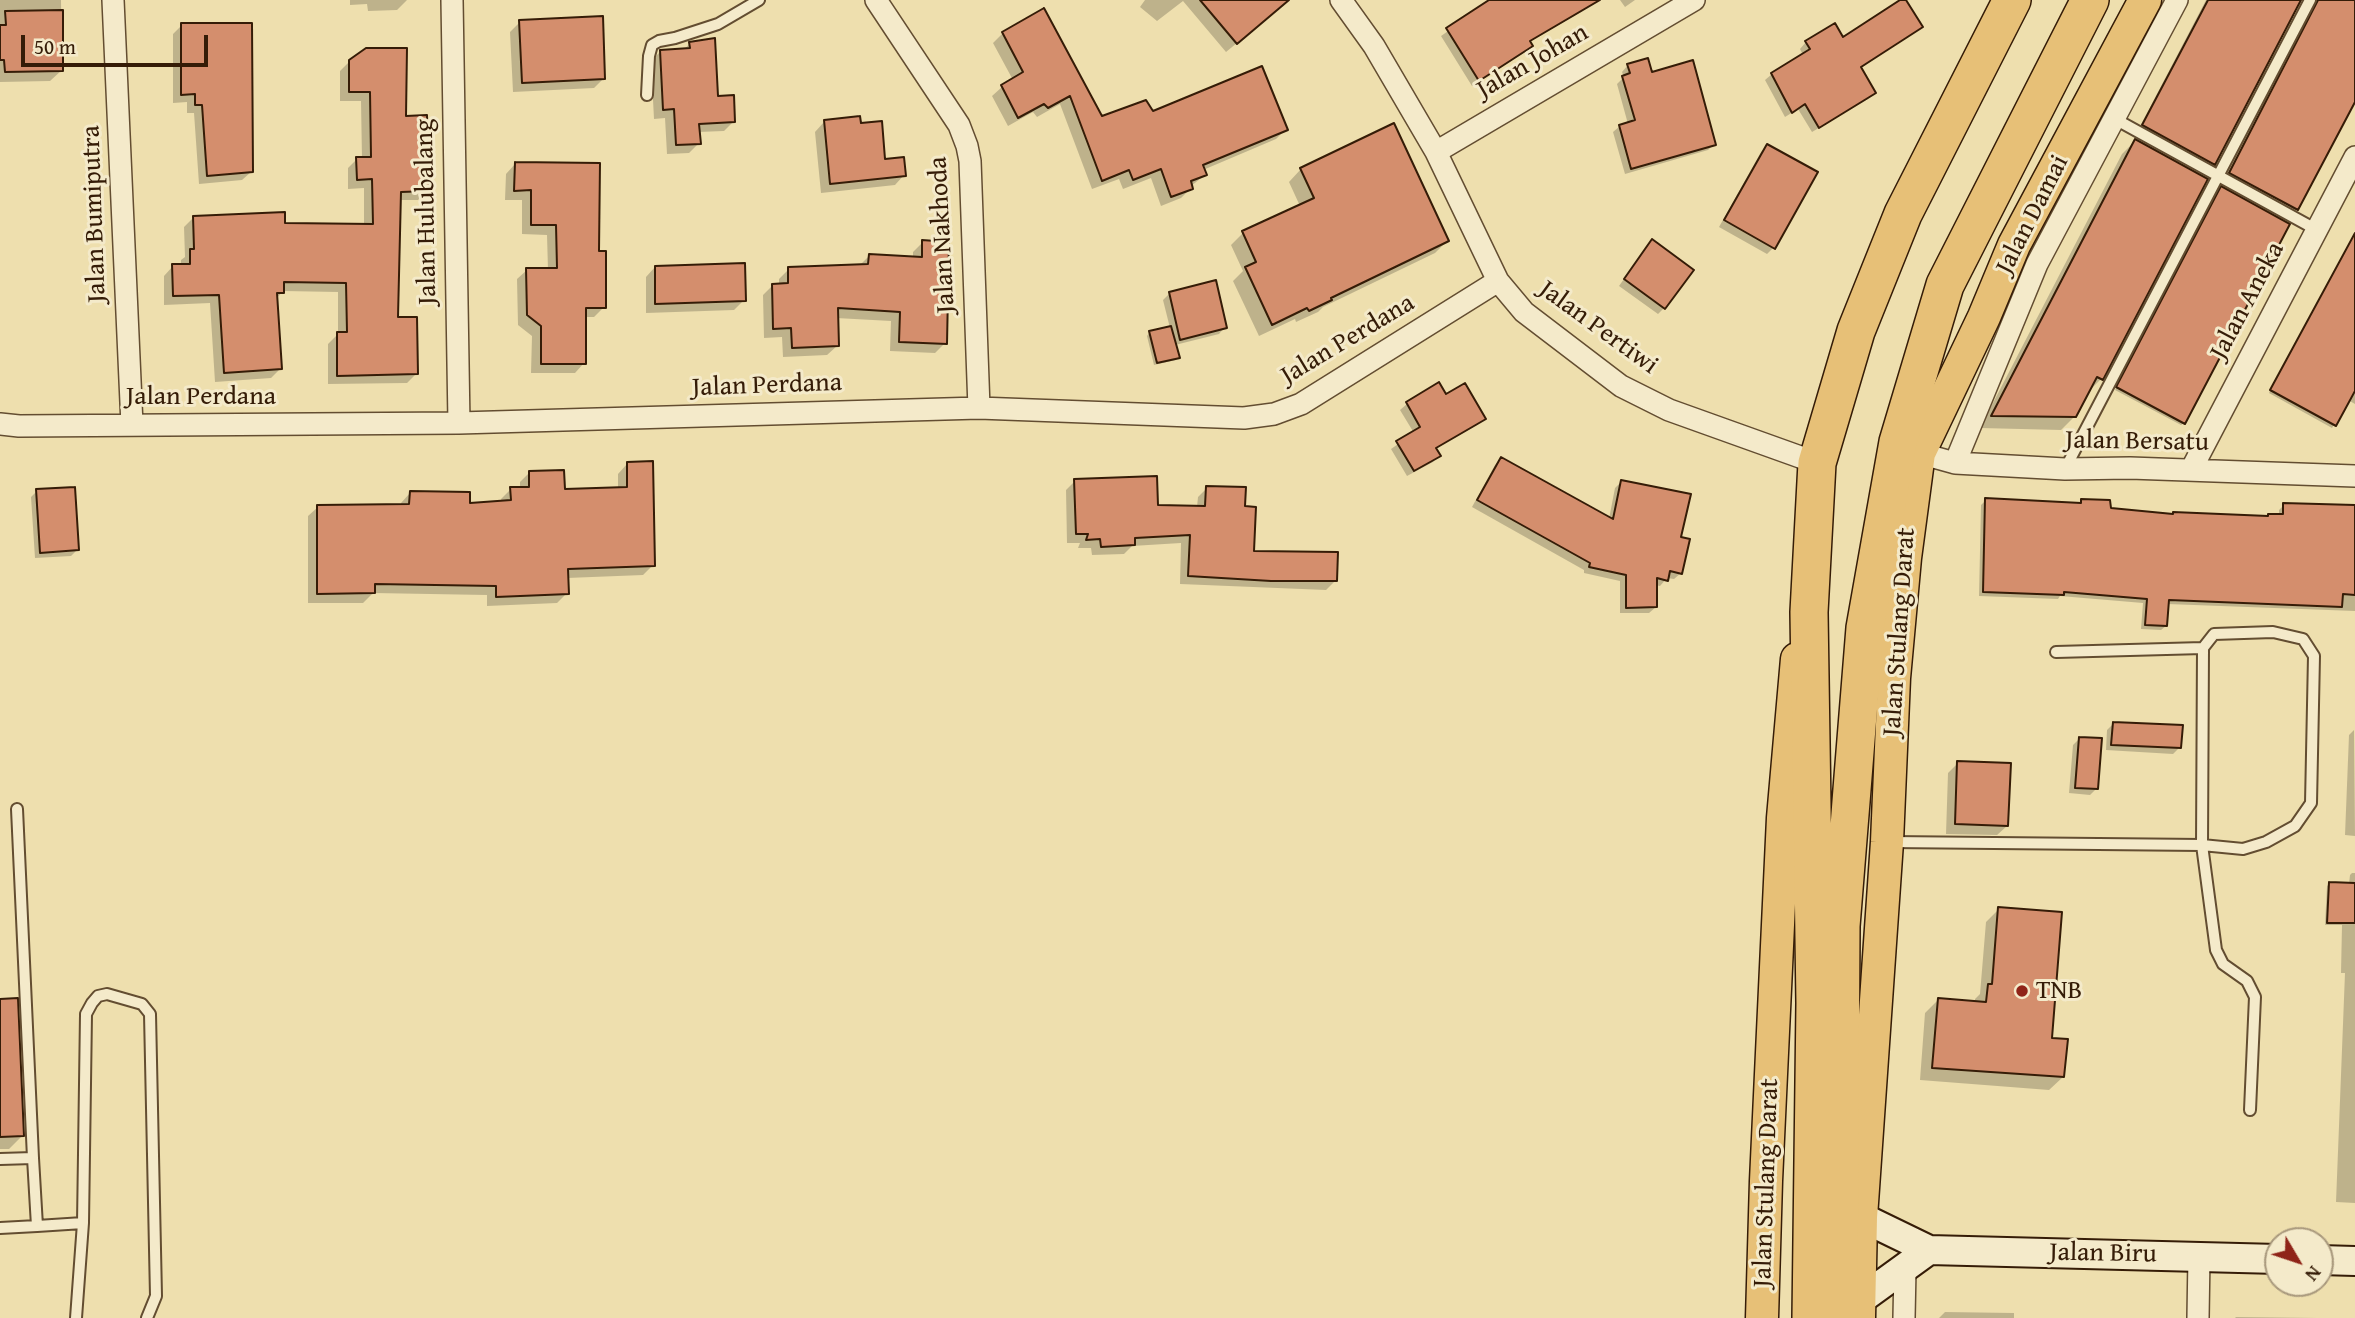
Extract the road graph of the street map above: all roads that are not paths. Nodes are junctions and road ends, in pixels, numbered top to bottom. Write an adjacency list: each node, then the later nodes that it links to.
1 (113, 0): 22 (street, Jalan Bumiputra)
2 (452, 0): 20 (street, Jalan Hulubalang)
3 (759, 0): 12 (lane)
4 (876, 0): 19 (street, Jalan Nakhoda)
5 (1342, 0): 14 (street, Jalan Pertiwi)
6 (1694, 0): 14 (street, Jalan Johan)
7 (2012, 0): 24 (highway, Jalan Stulang Darat)
8 (2090, 0): 48 (highway)
9 (2145, 0): 23 (main road, Jalan Stulang Darat)
10 (2177, 0): 13 (street, Jalan Damai)
11 (2310, 0): 16 (lane)
12 (647, 96)
13 (2115, 119): 16 (lane); 25 (street, Jalan Damai)
14 (1436, 152): 18 (street, Jalan Pertiwi)
15 (2355, 157): 17 (street, Jalan Aneka)
16 (2217, 175): 17 (lane); 26 (lane)
17 (2317, 230): 27 (street, Jalan Aneka)
18 (1498, 281): 19 (street, Jalan Perdana); 24 (street, Jalan Pertiwi)
19 (979, 408): 20 (street, Jalan Perdana)
20 (459, 423): 22 (street, Jalan Perdana)
21 (0, 424): 22 (street, Jalan Perdana)
22 (132, 425)
23 (1919, 453): 25 (street, Jalan Bersatu); 33 (main road, Jalan Stulang Darat)
24 (1817, 463): 29 (highway, Jalan Stulang Darat)
25 (1955, 463): 26 (street, Jalan Bersatu)
26 (2065, 469): 27 (street, Jalan Bersatu)
27 (2191, 470): 28 (street, Jalan Bersatu)
28 (2355, 476)
29 (1810, 612): 51 (main road, Jalan Stulang Darat); 52 (highway)
30 (2203, 648): 31 (lane); 34 (lane); 34 (lane)
31 (2056, 652)
32 (17, 809): 37 (lane)
33 (1887, 842): 34 (lane); 38 (main road, Jalan Stulang Darat)
34 (2202, 845): 35 (lane)
35 (2250, 1110)
36 (0, 1158): 37 (lane)
37 (33, 1158): 40 (lane)
38 (1860, 1217): 42 (street, Jalan Biru); 48 (main road, Jalan Stulang Darat)
39 (83, 1223): 40 (lane); 49 (lane); 50 (lane)
40 (37, 1226): 41 (lane)
41 (0, 1228)
42 (1929, 1250): 43 (street, Jalan Biru); 47 (street)
43 (2199, 1256): 44 (street, Jalan Biru); 54 (street)
44 (2264, 1258)
45 (2334, 1260): 46 (street)
46 (2355, 1261)
47 (1905, 1269): 48 (street); 53 (street)
48 (1853, 1312)
49 (76, 1318)
50 (147, 1318)
51 (1762, 1318)
52 (1811, 1318)
53 (1904, 1318)
54 (2198, 1318)

